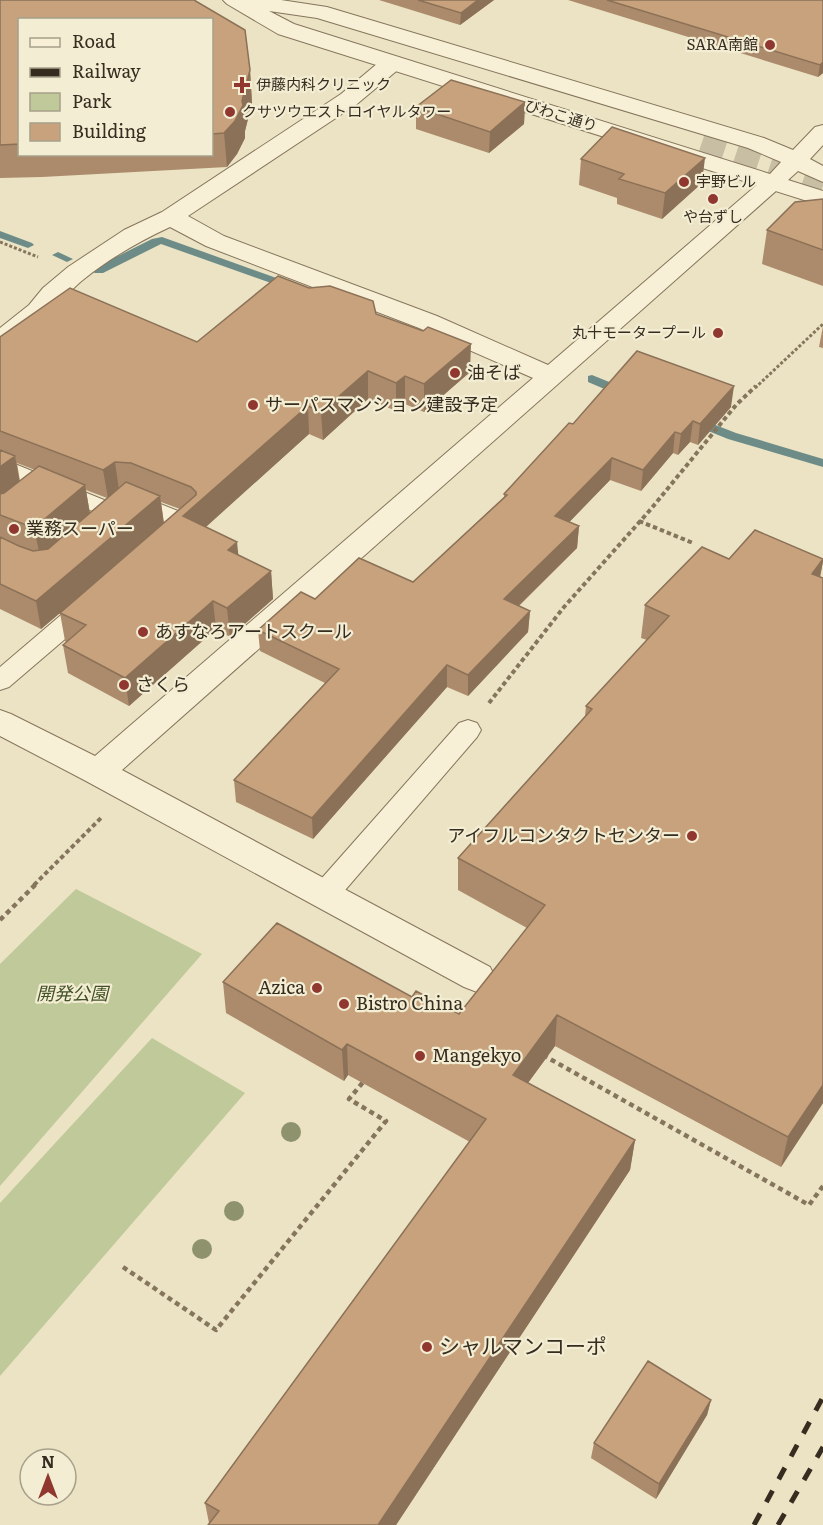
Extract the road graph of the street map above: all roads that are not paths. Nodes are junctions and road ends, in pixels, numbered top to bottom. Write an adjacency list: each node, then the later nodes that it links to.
1 (235, 0): 2 (street, びわこ通り); 4 (street); 5 (street, びわこ通り)
2 (392, 63): 7 (street, びわこ通り); 9 (street)
3 (823, 132): 5 (street)
4 (701, 145)
5 (795, 160): 6 (street, びわこ通り); 7 (street)
6 (823, 175)
7 (773, 183): 8 (street, びわこ通り); 11 (street)
8 (823, 199)
9 (171, 217): 10 (street); 11 (street)
10 (0, 340)
11 (550, 376): 22 (street)
12 (0, 465): 13 (lane)
13 (42, 482): 14 (lane); 15 (lane)
14 (0, 513)
15 (149, 553)
16 (104, 591): 18 (lane)
17 (0, 649): 18 (lane)
18 (24, 661): 19 (lane)
19 (0, 681)
20 (0, 722): 22 (street)
21 (468, 730): 23 (lane)
22 (98, 772): 23 (street)
23 (324, 894): 24 (street)
24 (477, 976)

